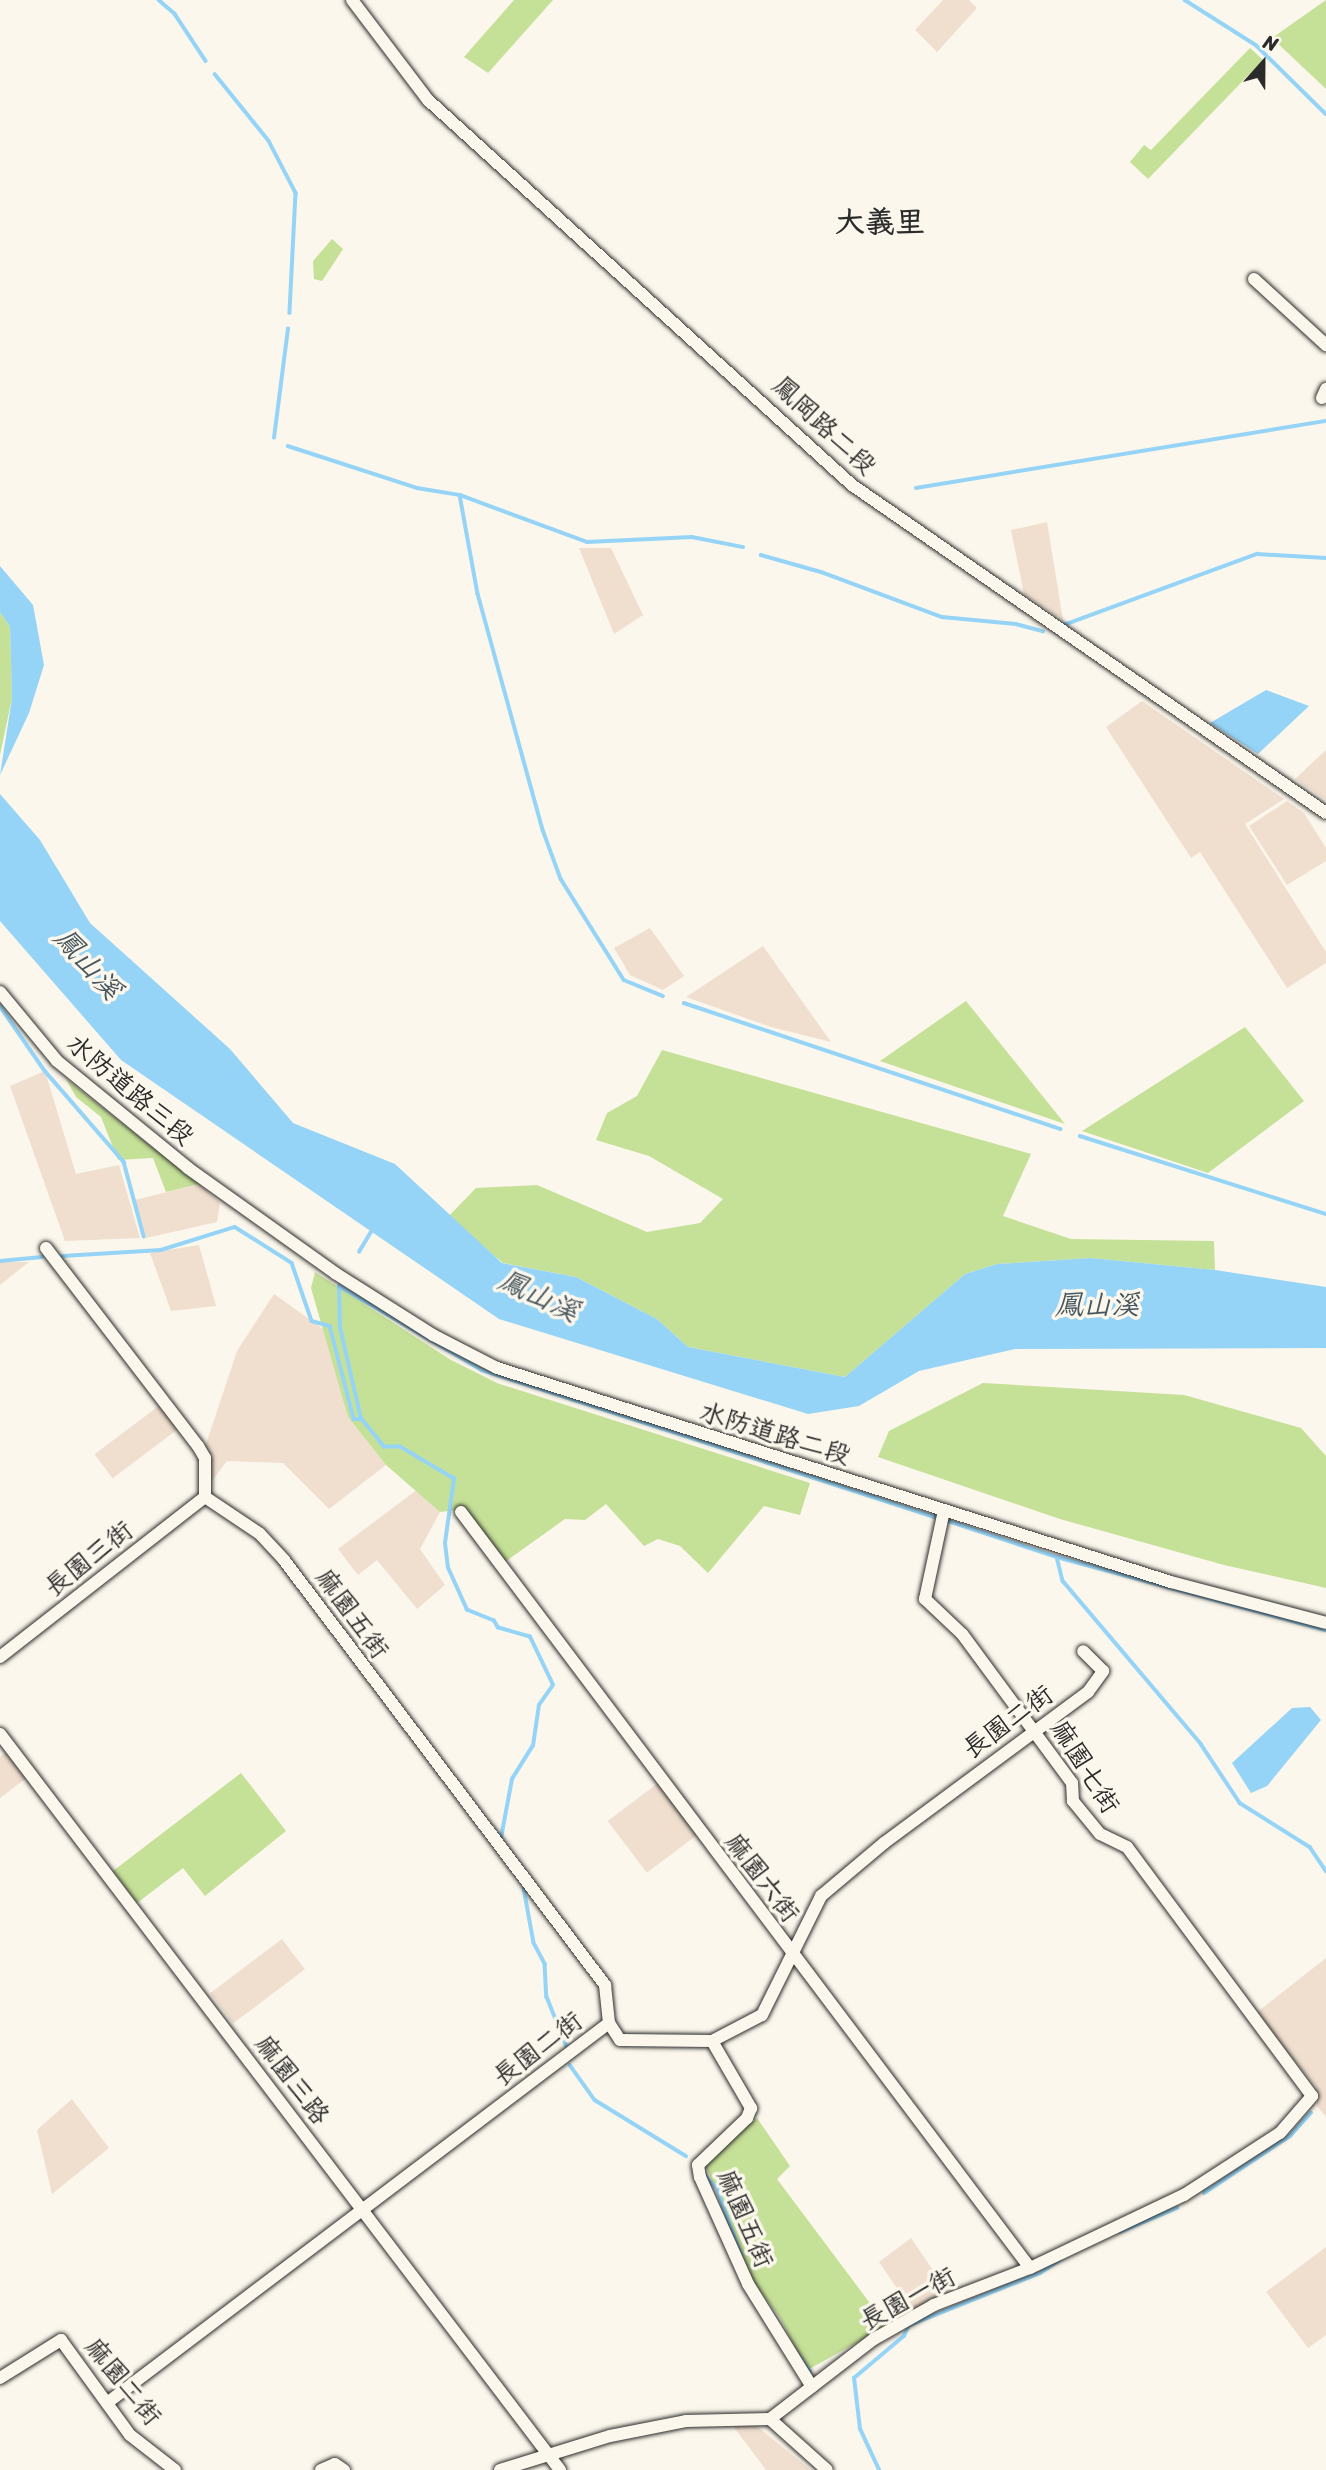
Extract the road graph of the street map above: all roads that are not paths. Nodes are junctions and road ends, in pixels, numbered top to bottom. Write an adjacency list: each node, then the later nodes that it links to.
1 (352, 0): 4 (street, 鳳岡路二段)
2 (1254, 279): 3 (street)
3 (1326, 345)
4 (1326, 813)
5 (0, 992): 6 (street, 水防道路三段)
6 (244, 1210): 9 (street, 水防道路二段)
7 (46, 1248): 8 (street)
8 (205, 1497): 13 (street, 長園三街); 17 (street, 麻園五街)
9 (944, 1510): 11 (street, 水防道路二段); 14 (street, 麻園七街)
10 (461, 1512): 16 (street, 麻園六街)
11 (1326, 1623)
12 (1083, 1651): 14 (street, 長園二街)
13 (0, 1657)
14 (1035, 1729): 16 (street, 長園二街); 19 (street, 麻園七街)
15 (0, 1734): 20 (street, 麻園三路)
16 (792, 1956): 18 (street, 長園二街); 21 (street, 麻園六街)
17 (610, 2023): 18 (street, 長園二街); 20 (street, 長園二街)
18 (712, 2042): 23 (street, 麻園五街)
19 (1312, 2096): 21 (street, 長園一街)
20 (362, 2212): 24 (street, 長園二街); 26 (street, 麻園三路)
21 (1030, 2268): 23 (street, 長園一街)
22 (0, 2378): 24 (street, 麻園二街)
23 (811, 2387): 25 (street, 長園一街)
24 (107, 2403): 27 (street, 麻園二街)
25 (770, 2419): 26 (street); 32 (street)
26 (548, 2454): 30 (street); 31 (street, 麻園三路)
27 (175, 2470)
28 (321, 2470): 29 (street)
29 (344, 2470)
30 (499, 2470)
31 (560, 2470)
32 (827, 2470)

